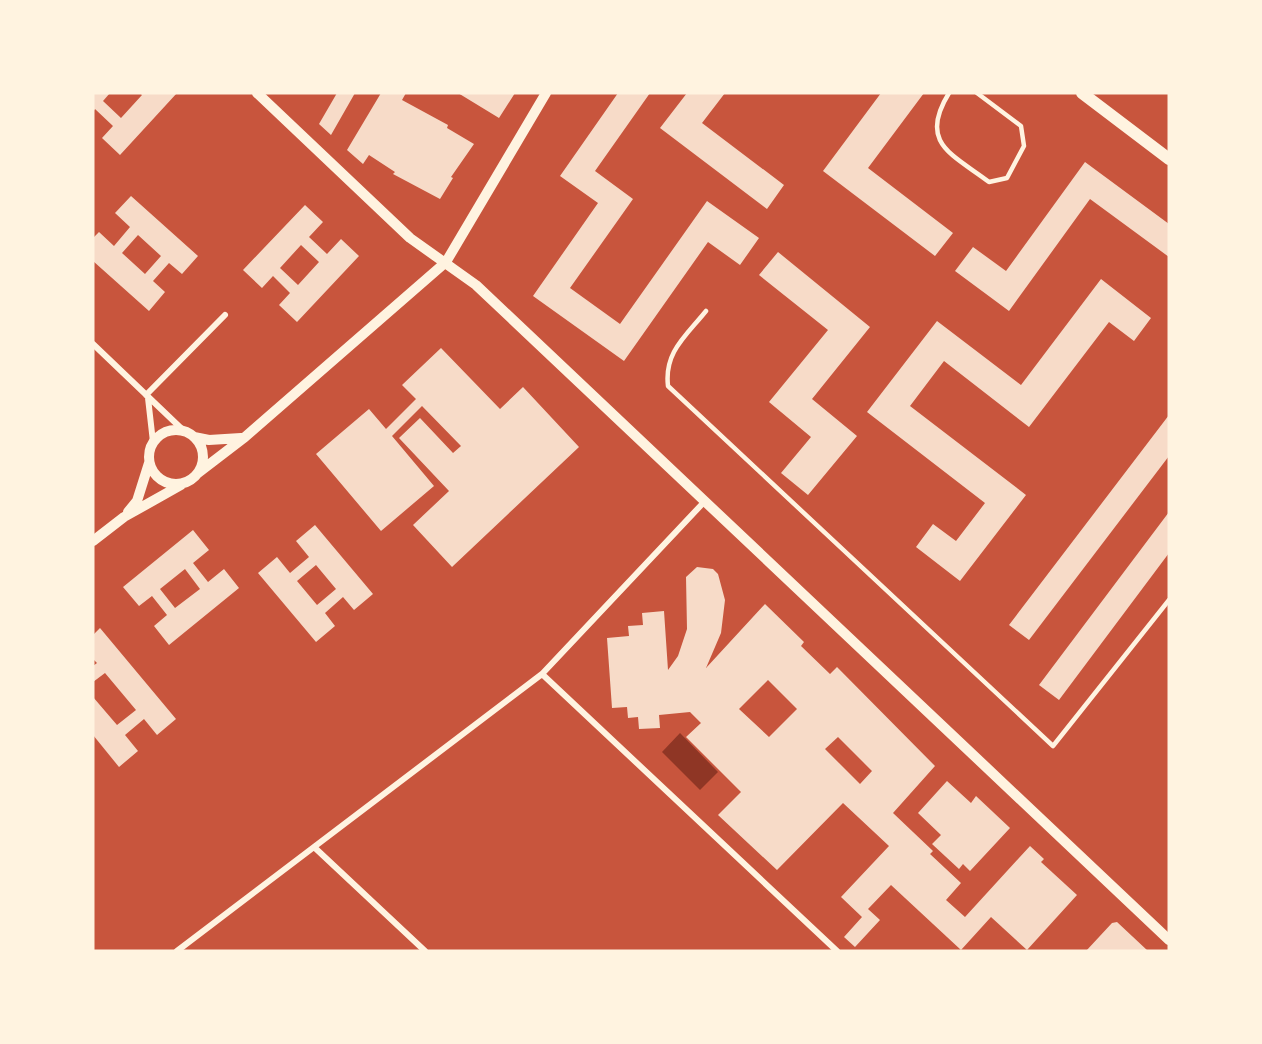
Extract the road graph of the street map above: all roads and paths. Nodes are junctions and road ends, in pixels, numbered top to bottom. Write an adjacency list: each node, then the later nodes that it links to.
1 (257, 93): 7 (street)
2 (546, 93): 7 (street)
3 (949, 93): 4 (lane)
4 (977, 93)
5 (1082, 93): 6 (main road)
6 (1169, 159)
7 (446, 262): 13 (street); 18 (street)
8 (706, 311): 21 (lane)
9 (225, 315): 11 (street)
10 (93, 344): 11 (street)
11 (147, 396): 12 (street); 14 (street)
12 (189, 434): 13 (street); 14 (street); 16 (street)
13 (245, 437): 16 (street)
14 (153, 442): 15 (street)
15 (149, 463): 17 (street); 19 (street)
16 (198, 472): 17 (street)
17 (182, 484): 19 (street)
18 (705, 501): 22 (street); 24 (street)
19 (124, 517): 20 (street)
20 (93, 541)
21 (1169, 600)
22 (542, 674): 23 (street); 27 (street)
23 (314, 847): 25 (street); 26 (street)
24 (1169, 940)
25 (177, 951)
26 (425, 951)
27 (837, 951)

